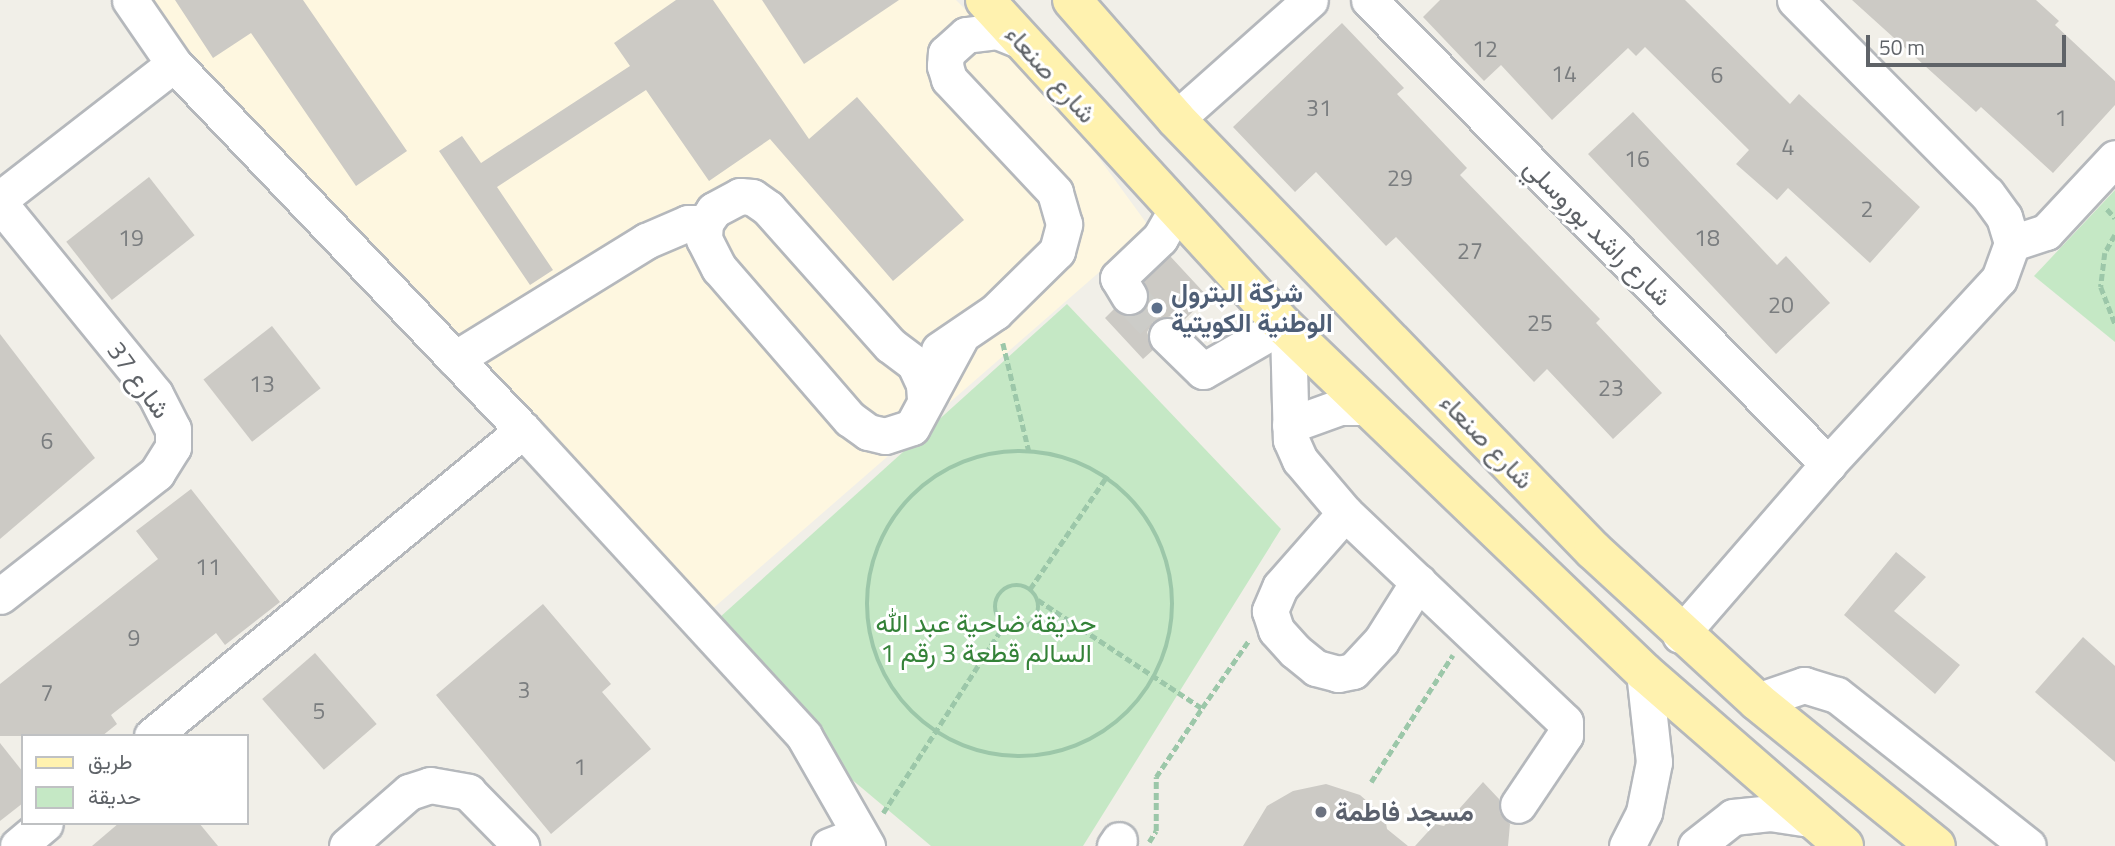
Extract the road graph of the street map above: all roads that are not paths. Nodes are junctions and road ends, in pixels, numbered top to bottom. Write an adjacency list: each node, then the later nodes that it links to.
1 (130, 0): 10 (street)
2 (967, 0): 9 (street)
3 (985, 0): 8 (main road, شارع صنعاء)
4 (1072, 0): 11 (main road, شارع صنعاء)
5 (1310, 0): 11 (street)
6 (1369, 0): 27 (street, شارع راشد بوروسلي)
7 (1794, 0): 16 (street)
8 (1019, 40): 9 (street); 14 (main road, شارع صنعاء)
9 (954, 44): 20 (street)
10 (174, 64): 13 (street); 22 (street)
11 (1176, 119): 28 (main road, شارع صنعاء)
12 (2115, 158): 16 (street)
13 (0, 201): 34 (street, شارع 37)
14 (1176, 209): 17 (street); 18 (main road, شارع صنعاء)
15 (705, 223): 21 (street); 22 (street); 23 (street)
16 (2012, 243): 27 (street)
17 (1129, 296)
18 (1285, 327): 19 (street); 24 (main road, شارع صنعاء); 25 (street)
19 (1167, 336)
20 (959, 340): 21 (street); 23 (street)
21 (902, 353): 23 (street)
22 (455, 359): 26 (street)
23 (925, 399)
24 (1366, 407): 25 (street); 30 (main road, شارع صنعاء)
25 (1290, 425): 29 (street)
26 (523, 430): 38 (street); 42 (street)
27 (1828, 464): 35 (street)
28 (1516, 471): 30 (main road); 31 (main road, شارع صنعاء)
29 (1345, 513): 32 (street); 32 (street)
30 (1481, 518): 33 (main road, شارع صنعاء)
31 (1593, 550): 33 (main road); 35 (main road, شارع صنعاء)
32 (1418, 582): 39 (street)
33 (1554, 588): 36 (main road, شارع صنعاء)
34 (0, 596)
35 (1680, 635): 37 (main road, شارع صنعاء)
36 (1644, 672): 40 (main road, شارع صنعاء); 46 (street)
37 (1757, 701): 49 (main road, شارع صنعاء); 50 (street)
38 (154, 734)
39 (1518, 805)
40 (1810, 819): 47 (street); 48 (main road, شارع صنعاء)
41 (43, 825): 43 (street)
42 (851, 842)
43 (18, 846)
44 (347, 846): 45 (street)
45 (521, 846)
46 (1627, 846)
47 (1696, 846)
48 (1844, 846)
49 (1936, 846)
50 (2028, 846)

